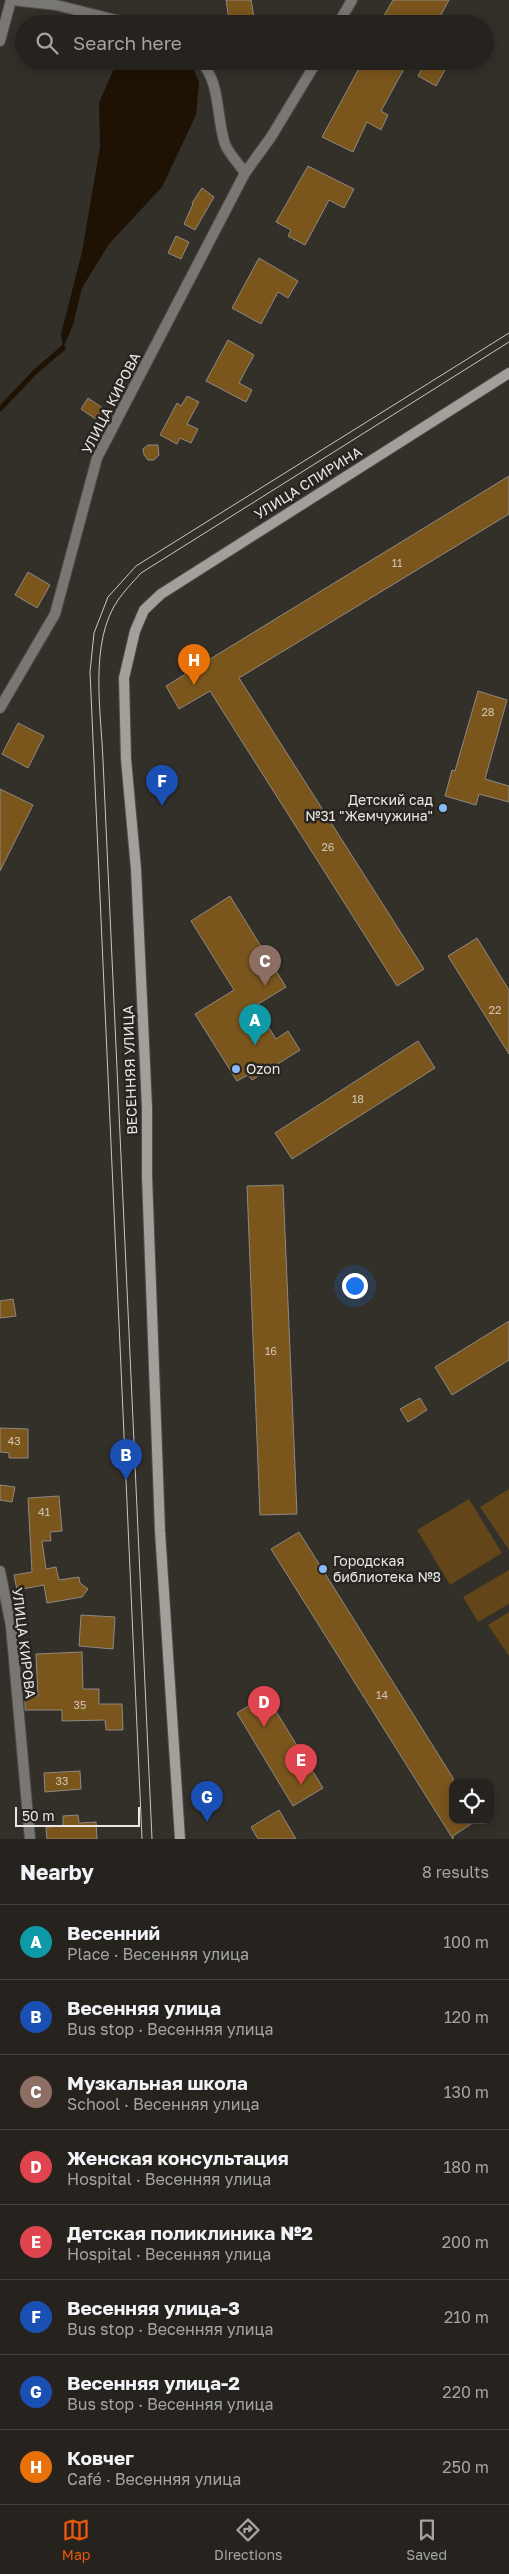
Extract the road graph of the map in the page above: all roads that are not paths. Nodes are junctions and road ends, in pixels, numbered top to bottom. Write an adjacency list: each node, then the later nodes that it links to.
1 (11, 0): 3 (street); 5 (street)
2 (352, 0): 4 (street)
3 (96, 15)
4 (343, 15)
5 (1, 35)
6 (206, 70): 8 (street)
7 (312, 70): 8 (street, УЛИЦА КИРОВА)
8 (245, 173): 11 (street, УЛИЦА КИРОВА)
9 (509, 372): 10 (main road, УЛИЦА СПИРИНА)
10 (135, 631): 14 (main road, ВЕСЕННЯЯ УЛИЦА)
11 (0, 708)
12 (0, 1571): 13 (street, УЛИЦА КИРОВА)
13 (30, 1839)
14 (180, 1839)

